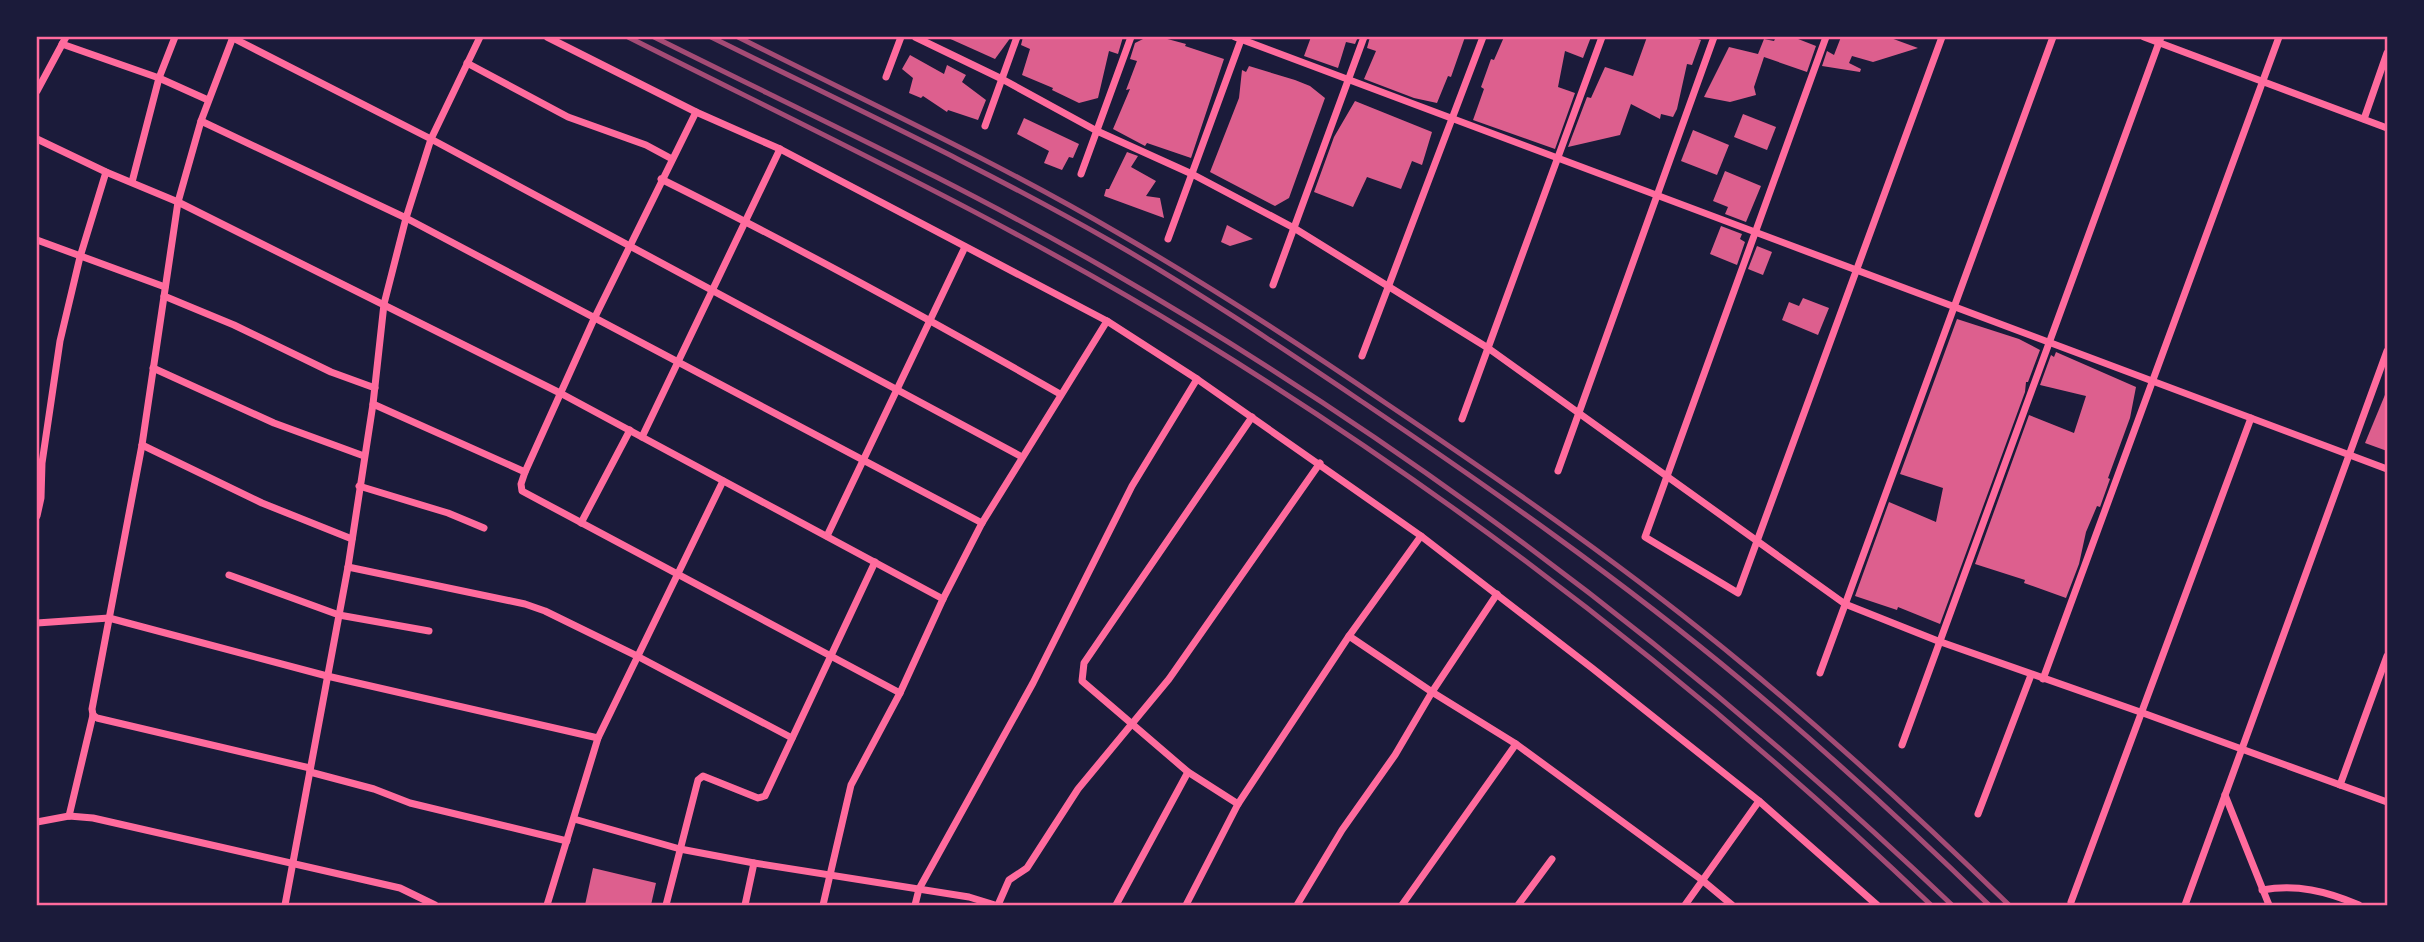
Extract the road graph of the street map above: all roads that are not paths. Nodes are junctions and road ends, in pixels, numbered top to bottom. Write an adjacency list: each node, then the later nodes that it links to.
1 (175, 37): 24 (street)
2 (232, 37): 29 (street); 38 (street)
3 (480, 37): 22 (street)
4 (547, 37): 30 (street)
5 (901, 37): 23 (street)
6 (915, 37): 25 (street)
7 (1017, 37): 25 (street)
8 (1131, 37): 36 (street)
9 (1364, 37): 26 (street)
10 (1483, 37): 31 (street)
11 (1602, 37): 40 (street)
12 (1714, 37): 47 (street)
13 (1826, 37): 52 (street)
14 (1942, 37): 58 (street)
15 (2053, 37): 65 (street)
16 (2144, 37): 19 (street)
17 (2280, 37): 27 (street)
18 (1240, 38): 26 (street); 44 (street)
19 (2160, 40): 27 (street); 69 (street)
20 (64, 41): 24 (street); 28 (street)
21 (2387, 54): 32 (street)
22 (467, 63): 38 (street); 41 (street)
23 (886, 77)
24 (159, 78): 29 (street); 46 (street)
25 (1002, 79): 34 (street); 36 (street)
26 (1348, 79): 31 (street); 51 (street)
27 (2263, 81): 32 (street); 76 (street)
28 (37, 91)
29 (208, 100): 33 (street)
30 (696, 111): 39 (street); 41 (street)
31 (1452, 118): 40 (street); 61 (street)
32 (2364, 119): 35 (street)
33 (201, 121): 48 (street); 49 (street)
34 (985, 126)
35 (2387, 128)
36 (1097, 131): 43 (street); 44 (street)
37 (37, 139): 42 (street)
38 (431, 139): 49 (street); 55 (street)
39 (780, 149): 50 (street); 56 (street)
40 (1557, 158): 47 (street); 70 (street)
41 (672, 159): 45 (street)
42 (106, 172): 46 (street); 57 (street)
43 (1081, 174)
44 (1192, 174): 51 (street); 53 (street)
45 (661, 179): 50 (street); 55 (street)
46 (132, 182): 48 (street)
47 (1659, 196): 52 (street); 82 (street)
48 (178, 202): 60 (street); 64 (street)
49 (407, 218): 64 (street); 66 (street)
50 (744, 221): 62 (street); 67 (street)
51 (1294, 228): 59 (street); 61 (street)
52 (1756, 232): 58 (street); 97 (street)
53 (1168, 239)
54 (37, 240): 57 (street)
55 (630, 246): 62 (street); 66 (street)
56 (965, 247): 67 (street); 68 (street)
57 (80, 257): 60 (street); 100 (street)
58 (1856, 270): 65 (street); 107 (street)
59 (1273, 285)
60 (165, 287): 63 (street)
61 (1388, 288): 70 (street); 72 (street)
62 (714, 292): 73 (street); 78 (street)
63 (164, 296): 74 (street); 77 (street)
64 (384, 304): 77 (street); 79 (street)
65 (1953, 306): 69 (street); 114 (street)
66 (594, 319): 73 (street); 79 (street)
67 (930, 320): 78 (street); 80 (street)
68 (1107, 321): 75 (street); 80 (street)
69 (2048, 342): 76 (street); 120 (street)
70 (1488, 348): 82 (street); 85 (street)
71 (2387, 351): 89 (street)
72 (1362, 356)
73 (678, 361): 87 (street); 92 (street)
74 (153, 368): 88 (street); 90 (street)
75 (1197, 379): 83 (street); 156 (street)
76 (2153, 381): 84 (street); 127 (street)
77 (374, 388): 81 (street)
78 (896, 390): 91 (street); 92 (street)
79 (562, 394): 86 (street); 96 (street)
80 (1060, 394): 91 (street)
81 (373, 404): 90 (street); 96 (street)
82 (1579, 412): 95 (street); 97 (street)
83 (1252, 416): 93 (street); 132 (street)
84 (2251, 418): 89 (street); 130 (street)
85 (1462, 419)
86 (630, 430): 87 (street); 101 (street)
87 (642, 437): 98 (street)
88 (142, 445): 106 (street); 116 (street)
89 (2349, 455): 94 (street); 137 (street)
90 (364, 456): 99 (street)
91 (1022, 457): 102 (street)
92 (863, 459): 102 (street); 104 (street)
93 (1320, 463): 105 (street); 132 (street)
94 (2387, 469)
95 (1558, 471)
96 (525, 472): 101 (street)
97 (1667, 478): 107 (street); 107 (street)
98 (723, 481): 104 (street); 110 (street)
99 (359, 486): 103 (street); 106 (street)
100 (37, 516)
101 (581, 523): 110 (street)
102 (982, 523): 113 (street)
103 (484, 528)
104 (827, 536): 108 (street)
105 (1421, 536): 112 (street); 119 (street)
106 (352, 539): 109 (street)
107 (1757, 541): 114 (street)
108 (875, 562): 113 (street); 123 (street)
109 (348, 567): 115 (street); 121 (street)
110 (679, 574): 121 (street); 123 (street)
111 (229, 575): 115 (street)
112 (1497, 594): 128 (street); 142 (street)
113 (943, 599): 129 (street)
114 (1845, 604): 120 (street); 124 (street)
115 (339, 615): 118 (street); 126 (street)
116 (109, 618): 117 (street); 126 (street); 131 (street)
117 (37, 623)
118 (429, 631)
119 (1349, 636): 128 (street); 144 (street)
120 (1938, 641): 125 (street); 136 (street)
121 (637, 656): 133 (street); 134 (street)
122 (2387, 656): 140 (street)
123 (830, 657): 129 (street); 134 (street)
124 (1820, 673)
125 (2031, 675): 127 (street); 145 (street)
126 (327, 676): 133 (street); 138 (street)
127 (2043, 679): 130 (street)
128 (1432, 692): 135 (street); 169 (street)
129 (900, 693): 154 (street)
130 (2143, 713): 137 (street); 158 (street)
131 (93, 715): 138 (street); 146 (street)
132 (1132, 722): 139 (street); 166 (street)
133 (598, 738): 147 (street)
134 (792, 738): 150 (street)
135 (1516, 744): 155 (street); 170 (street)
136 (1902, 745)
137 (2241, 750): 140 (street); 141 (street)
138 (310, 770): 149 (street); 153 (street)
139 (1188, 772): 144 (street); 167 (street)
140 (2340, 785): 143 (street)
141 (2225, 794): 157 (street); 175 (street)
142 (1759, 801): 155 (street); 174 (street)
143 (2387, 802)
144 (1238, 804): 168 (street)
145 (1978, 814)
146 (68, 816): 148 (street); 153 (street)
147 (574, 819): 149 (street); 150 (street)
148 (37, 822)
149 (567, 841): 161 (street)
150 (680, 849): 152 (street); 162 (street)
151 (1552, 859): 171 (street)
152 (754, 863): 154 (street); 163 (street)
153 (292, 864): 159 (street); 160 (street)
154 (830, 875): 156 (street); 164 (street)
155 (1702, 880): 172 (street); 173 (street)
156 (919, 889): 165 (street); 166 (street)
157 (2262, 890): 176 (street); 177 (street)
158 (2071, 902)
159 (285, 905)
160 (435, 905)
161 (547, 905)
162 (666, 905)
163 (745, 905)
164 (823, 905)
165 (915, 905)
166 (997, 905)
167 (1116, 905)
168 (1186, 905)
169 (1297, 905)
170 (1402, 905)
171 (1518, 905)
172 (1685, 905)
173 (1732, 905)
174 (1877, 905)
175 (2185, 905)
176 (2269, 905)
177 (2359, 905)

